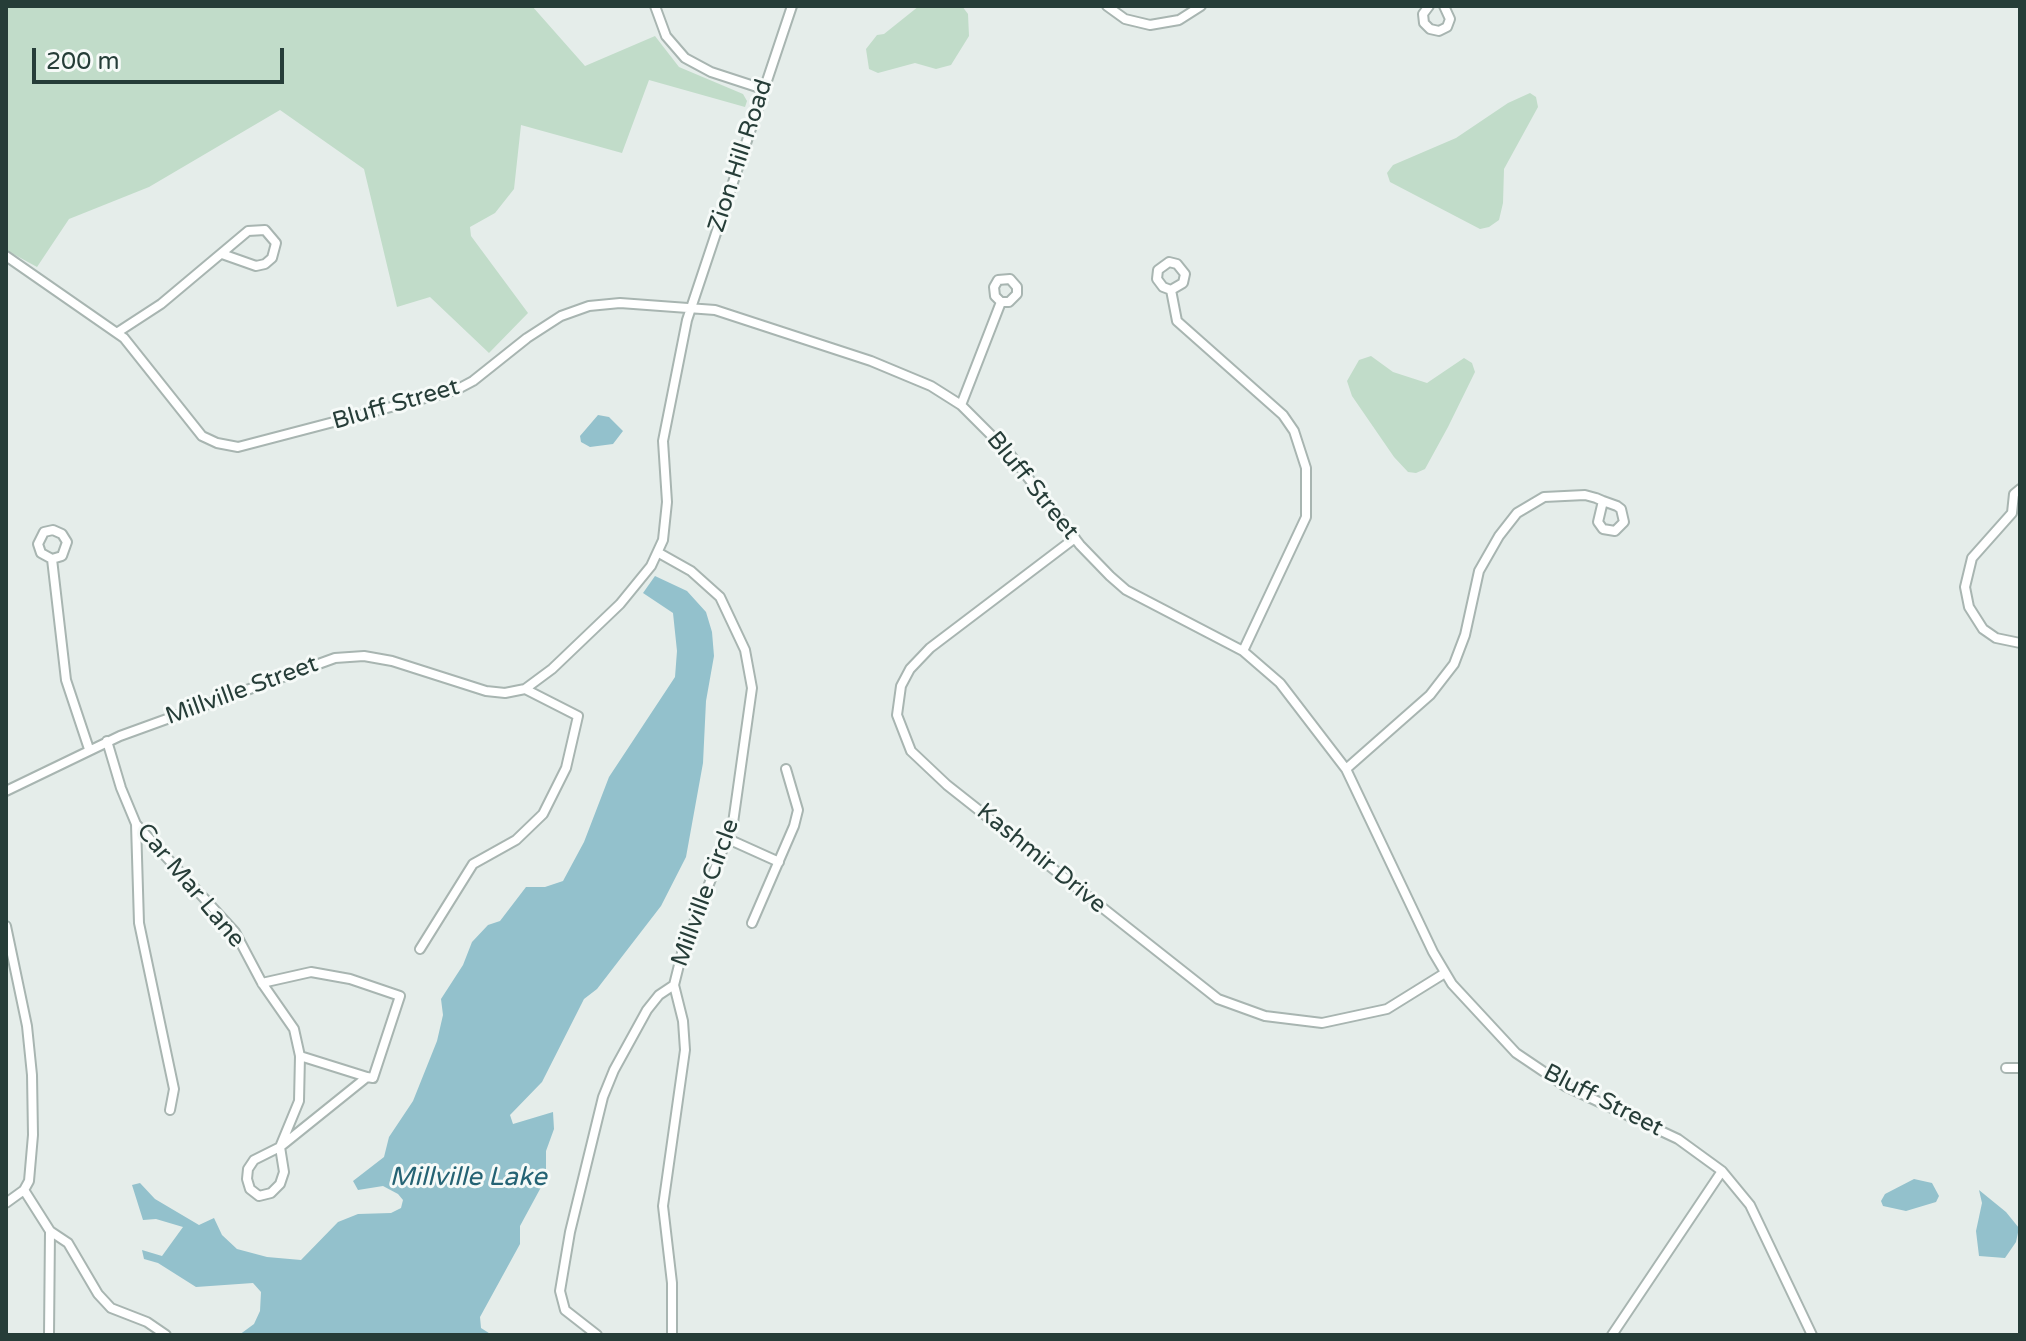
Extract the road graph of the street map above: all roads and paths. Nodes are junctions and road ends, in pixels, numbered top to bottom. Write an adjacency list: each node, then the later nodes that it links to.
1 (655, 6): 7 (street)
2 (792, 6): 7 (street, Zion Hill Road)
3 (1107, 6): 4 (street)
4 (1201, 6)
5 (1429, 6): 6 (street)
6 (1450, 8)
7 (763, 89): 12 (street, Zion Hill Road)
8 (222, 254): 8 (street); 13 (street)
9 (6, 256): 13 (street, Bluff Street)
10 (1171, 290): 22 (street)
11 (1001, 302): 14 (street)
12 (693, 308): 13 (street, Bluff Street); 14 (street, Bluff Street); 19 (street)
13 (118, 332)
14 (961, 405): 18 (street, Bluff Street)
15 (2020, 489): 17 (street)
16 (1603, 501): 27 (street)
17 (2016, 514): 21 (street)
18 (1075, 538): 22 (street, Bluff Street); 35 (street, Kashmir Drive)
19 (659, 553): 23 (street); 30 (street, Millville Circle)
20 (52, 559): 25 (street)
21 (2020, 643)
22 (1243, 651): 27 (street, Bluff Street)
23 (525, 689): 24 (street, Millville Street); 34 (street)
24 (107, 741): 25 (street, Millville Street); 29 (street, Car Mar Lane)
25 (89, 749): 28 (street, Millville Street)
26 (786, 769): 31 (street)
27 (1346, 769): 35 (street, Bluff Street)
28 (6, 791)
29 (136, 824): 36 (street, Car Mar Lane); 42 (street)
30 (728, 839): 31 (street); 37 (street, Millville Circle)
31 (779, 862): 32 (street)
32 (752, 923)
33 (6, 926): 45 (street)
34 (420, 949)
35 (1445, 973): 44 (street, Bluff Street)
36 (262, 983): 38 (street, Car Mar Lane); 41 (street)
37 (674, 985): 50 (street, Millville Circle); 51 (street, Millville Circle)
38 (300, 1056): 41 (street); 43 (street, Car Mar Lane)
39 (2006, 1068): 40 (street)
40 (2020, 1068)
41 (367, 1077): 43 (street)
42 (170, 1110)
43 (280, 1147): 43 (street)
44 (1722, 1171): 52 (street); 53 (street, Bluff Street)
45 (24, 1190): 46 (street); 47 (street)
46 (6, 1203)
47 (50, 1231): 48 (street); 49 (street)
48 (49, 1335)
49 (166, 1335)
50 (597, 1335)
51 (672, 1335)
52 (1612, 1335)
53 (1812, 1335)

